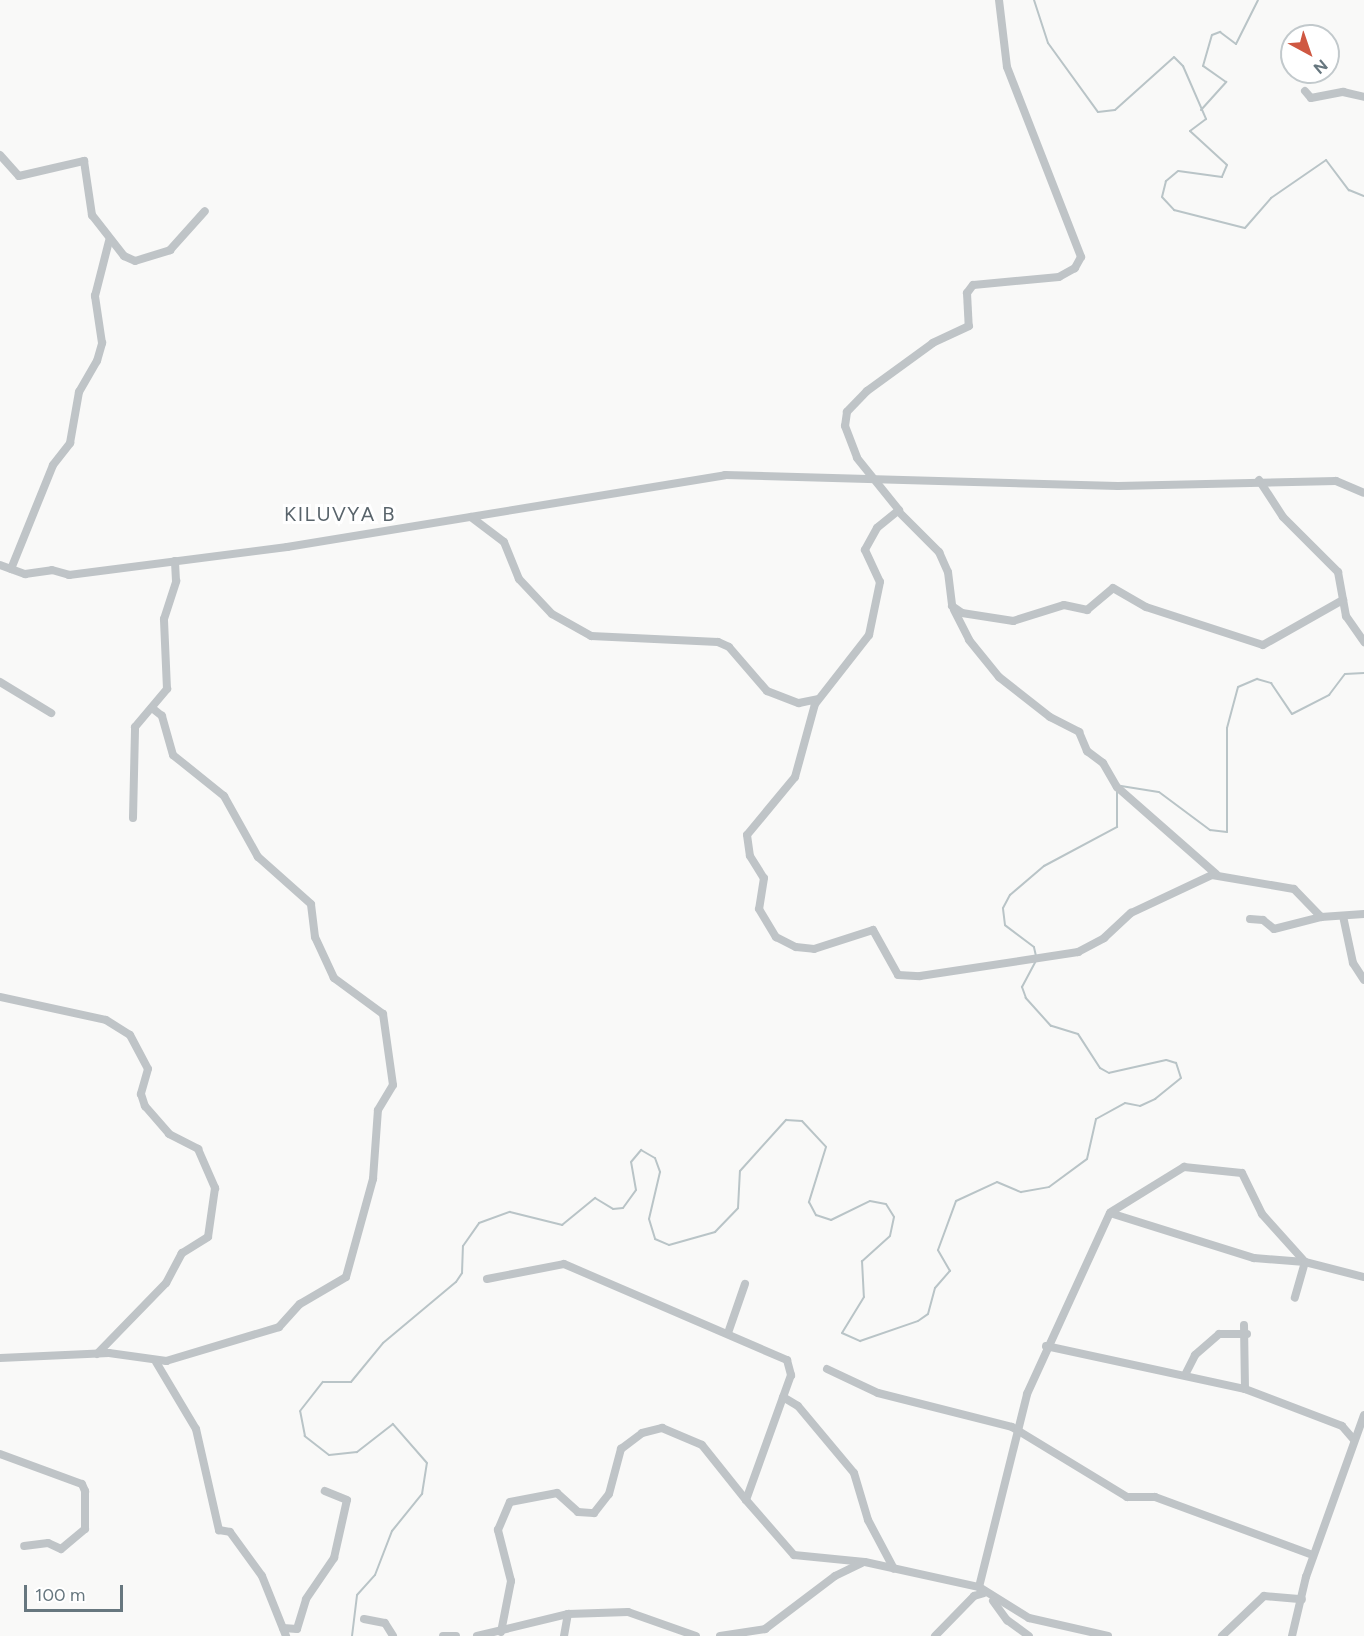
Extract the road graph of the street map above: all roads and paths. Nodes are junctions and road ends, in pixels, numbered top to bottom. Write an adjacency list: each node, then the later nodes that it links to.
1 (999, 0): 7 (street)
2 (1305, 91): 3 (street)
3 (1364, 97)
4 (0, 155): 6 (street)
5 (205, 211): 6 (street)
6 (109, 241): 14 (street)
7 (874, 480): 8 (street); 10 (street); 11 (street)
8 (1259, 480): 9 (street); 15 (street)
9 (1364, 493)
10 (899, 512): 16 (street); 19 (street)
11 (471, 517): 12 (street); 19 (street)
12 (175, 561): 14 (street); 20 (street)
13 (0, 565): 14 (street)
14 (11, 569)
15 (1343, 600): 16 (street); 17 (street)
16 (954, 610): 23 (street)
17 (1364, 642)
18 (0, 682): 21 (street)
19 (818, 699): 23 (street)
20 (152, 708): 22 (street); 40 (street)
21 (51, 712)
22 (133, 818)
23 (1216, 874): 26 (street)
24 (1364, 914): 25 (street)
25 (1343, 916): 26 (street); 28 (street)
26 (1321, 917): 27 (street)
27 (1250, 920)
28 (1364, 980)
29 (0, 997): 38 (street)
30 (1111, 1212): 31 (street); 31 (street); 37 (street)
31 (1305, 1262): 32 (street); 35 (street)
32 (1364, 1277)
33 (487, 1279): 36 (street)
34 (745, 1284): 36 (street)
35 (1295, 1298)
36 (728, 1333): 44 (street)
37 (1046, 1346): 42 (street); 46 (street)
38 (97, 1353): 39 (street); 40 (street)
39 (0, 1358)
40 (156, 1362): 60 (street)
41 (827, 1369): 46 (street)
42 (1186, 1373): 43 (street); 43 (street)
43 (1245, 1389): 47 (street)
44 (783, 1397): 50 (street); 54 (street)
45 (1364, 1415): 47 (street)
46 (1019, 1432): 52 (street); 55 (street)
47 (1354, 1440): 52 (street)
48 (0, 1454): 51 (street)
49 (325, 1491): 60 (street)
50 (746, 1500): 53 (street); 61 (street)
51 (24, 1546)
52 (1313, 1556): 56 (street)
53 (865, 1562): 54 (street); 68 (street)
54 (894, 1569): 55 (street)
55 (982, 1590): 57 (street); 69 (street)
56 (1302, 1599): 72 (street); 73 (street)
57 (993, 1600): 70 (street); 71 (street)
58 (568, 1614): 61 (street); 66 (street); 67 (street)
59 (364, 1619): 62 (street)
60 (284, 1632)
61 (501, 1632): 65 (street)
62 (393, 1636)
63 (442, 1636): 64 (street)
64 (456, 1636)
65 (477, 1636)
66 (564, 1636)
67 (696, 1636)
68 (720, 1636)
69 (935, 1636)
70 (1029, 1636)
71 (1108, 1636)
72 (1222, 1636)
73 (1292, 1636)

